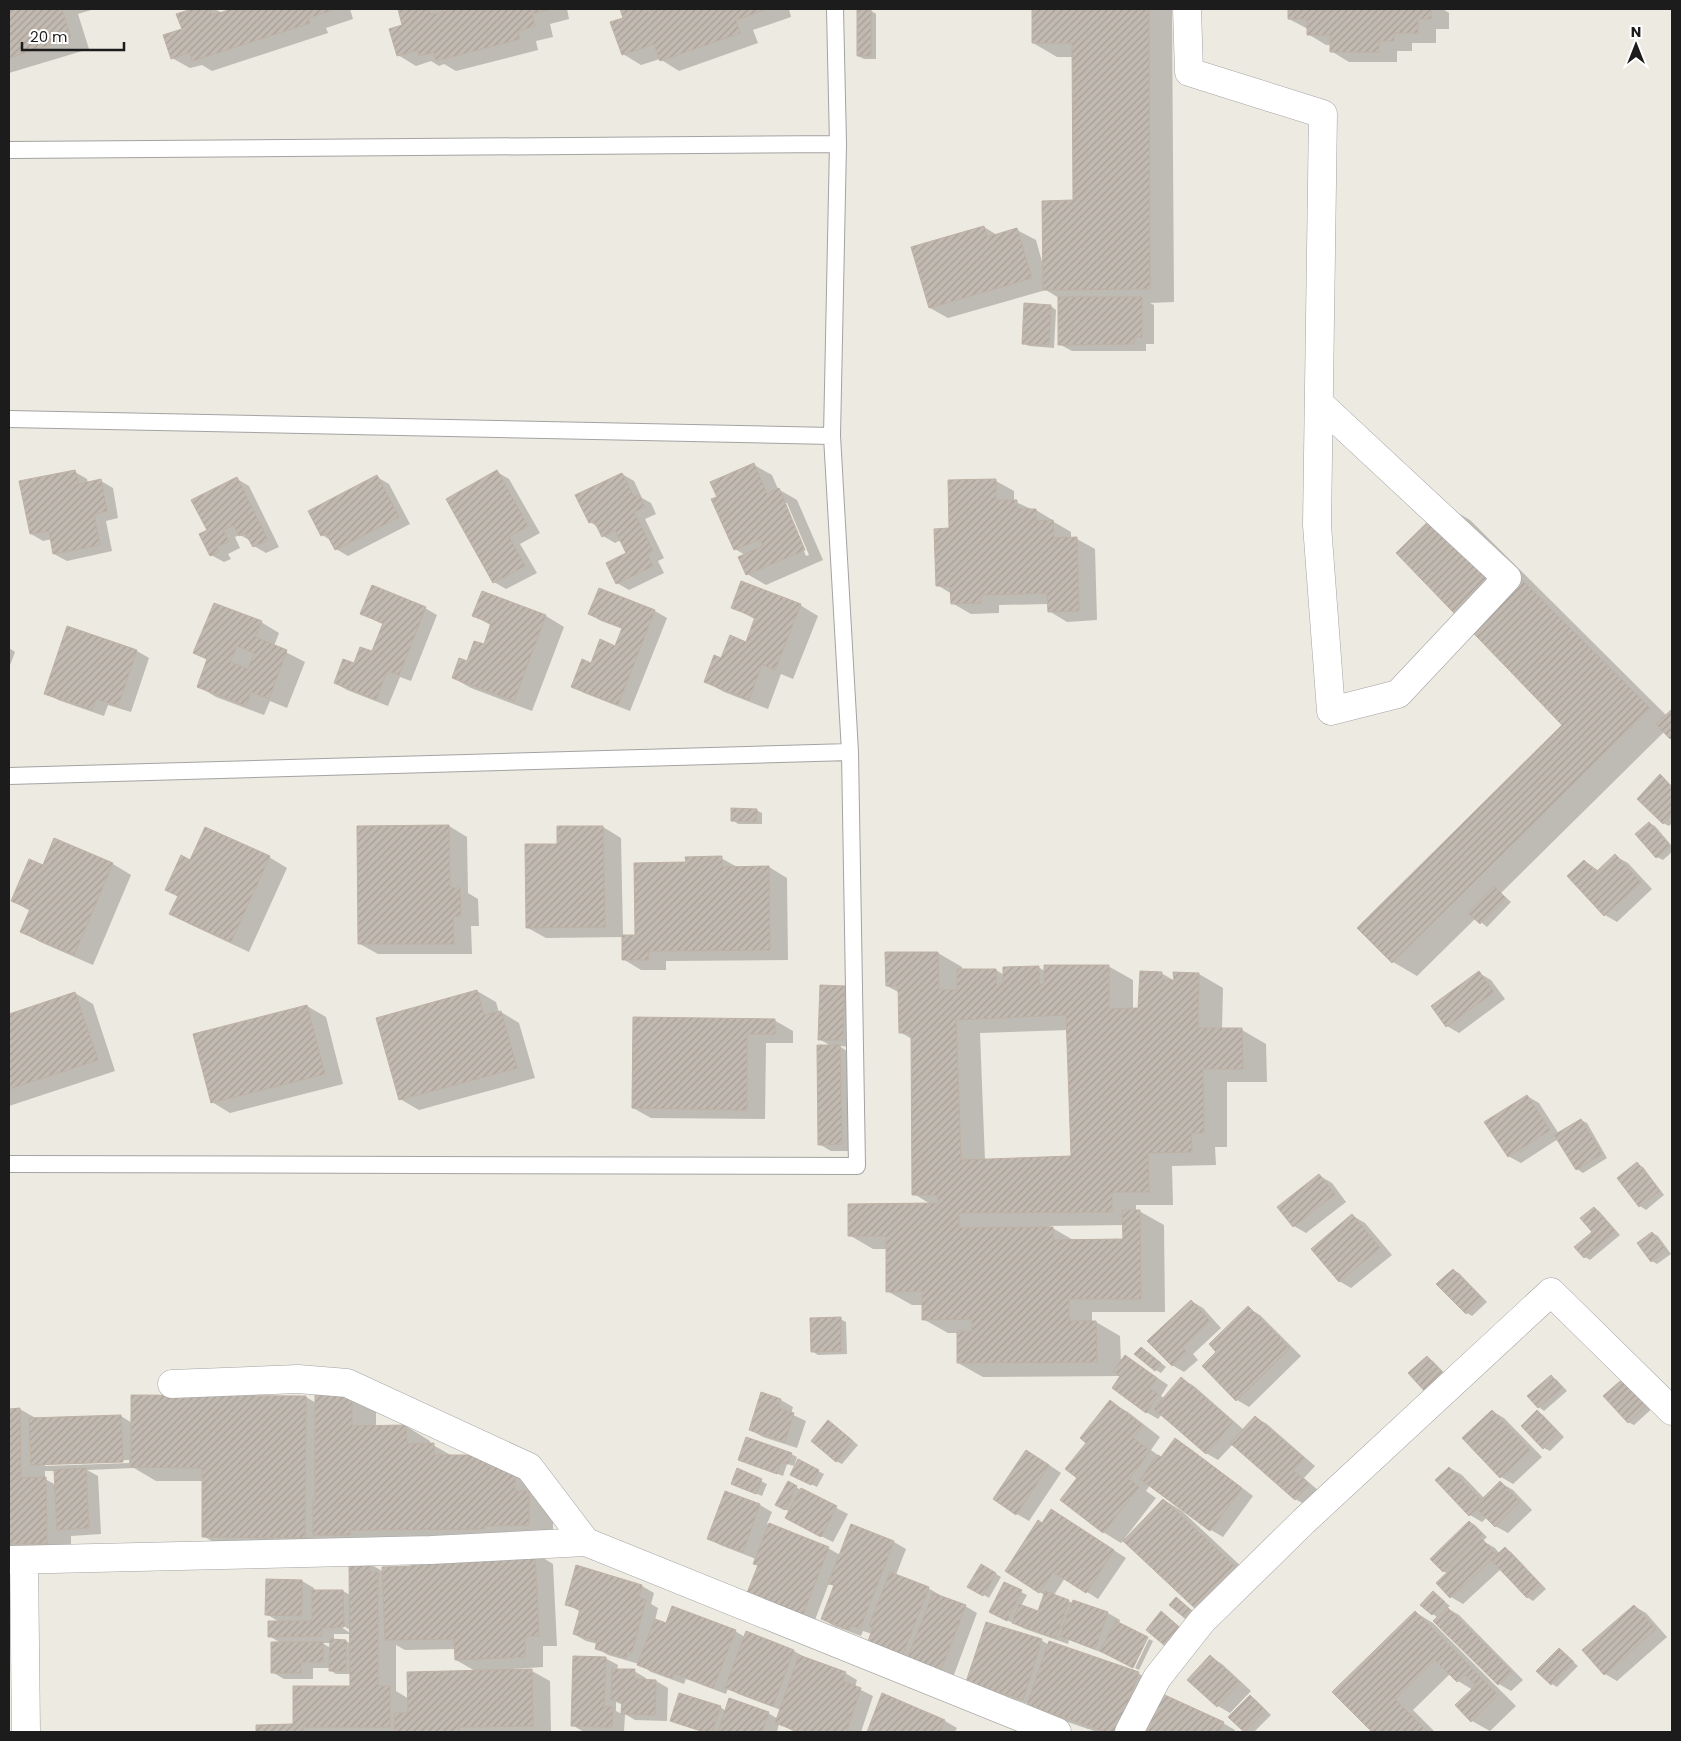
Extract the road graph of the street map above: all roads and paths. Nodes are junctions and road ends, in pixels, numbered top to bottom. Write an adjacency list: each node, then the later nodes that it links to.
1 (835, 9): 3 (lane)
2 (1187, 9): 5 (street)
3 (838, 144): 4 (lane); 7 (lane)
4 (9, 150)
5 (1319, 403): 5 (street)
6 (9, 419): 7 (lane)
7 (832, 436): 8 (lane)
8 (850, 752): 9 (lane); 10 (lane)
9 (9, 776)
10 (9, 1164)
11 (172, 1384): 13 (street)
12 (1672, 1411): 17 (street)
13 (586, 1542): 14 (street); 16 (street)
14 (17, 1560): 15 (street)
15 (26, 1732)
16 (1057, 1732)
17 (1129, 1732)

